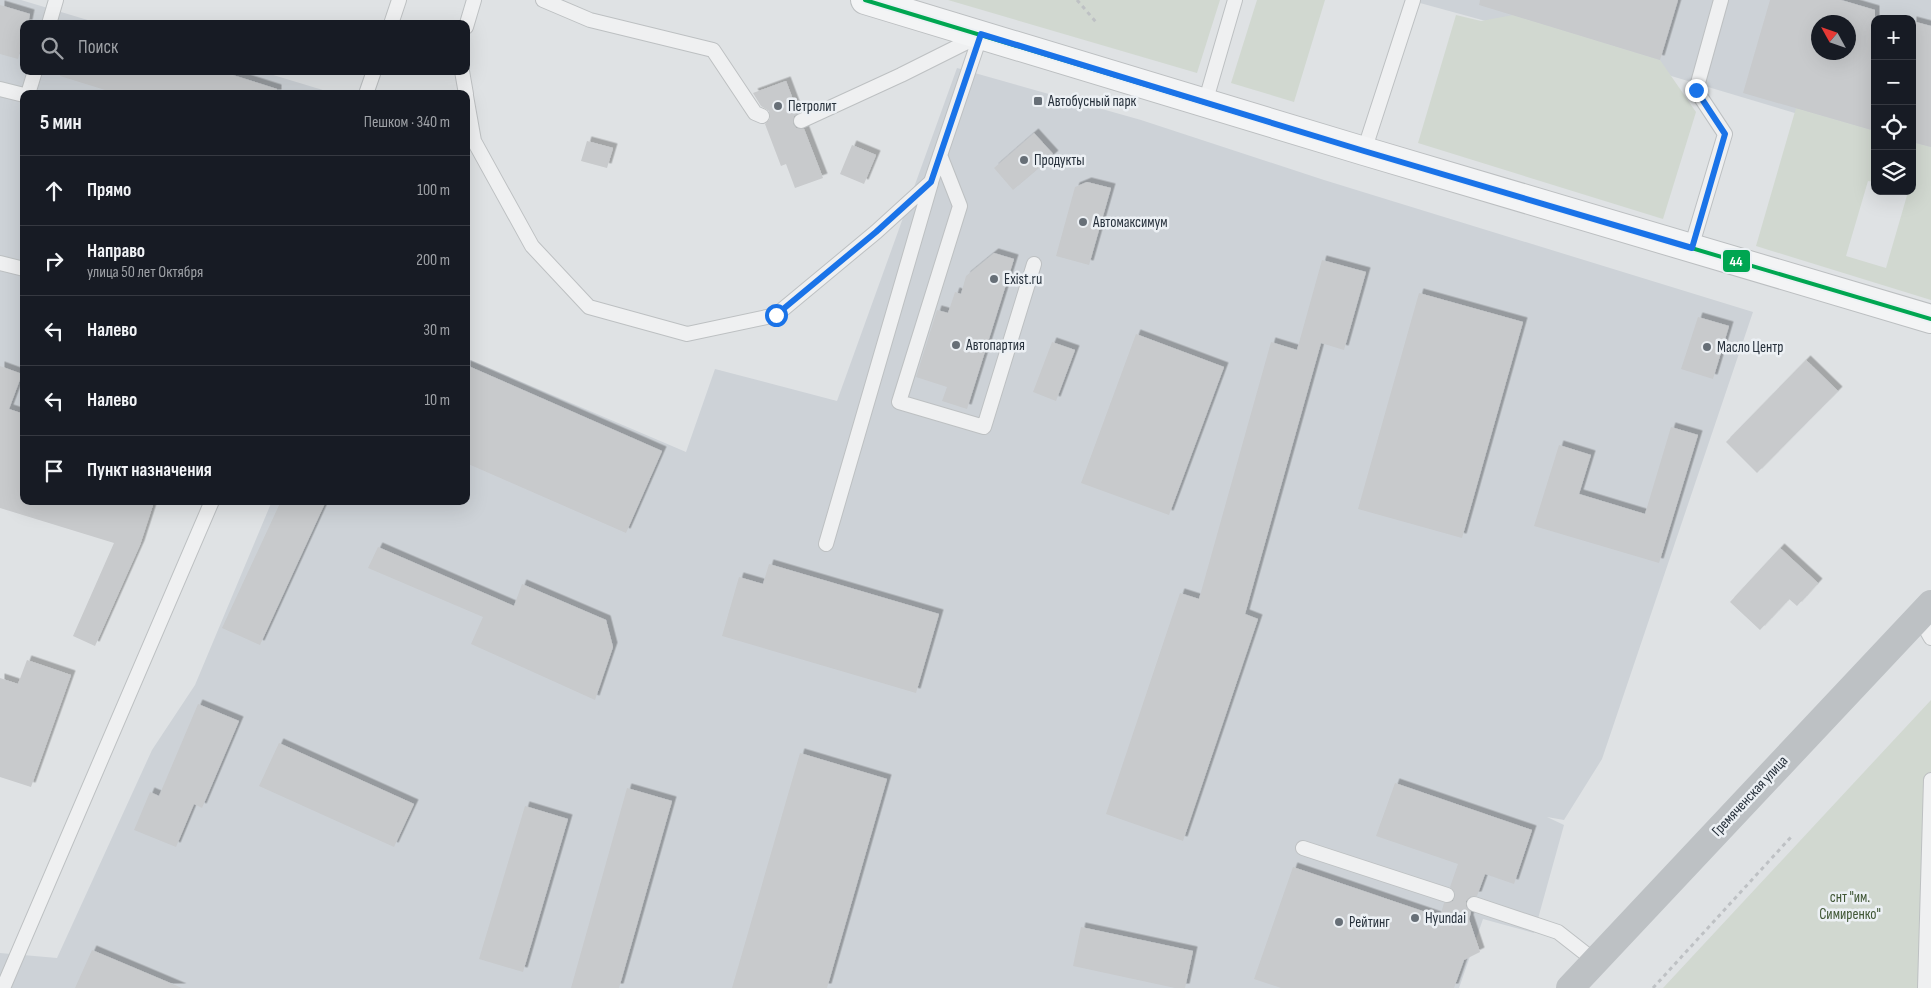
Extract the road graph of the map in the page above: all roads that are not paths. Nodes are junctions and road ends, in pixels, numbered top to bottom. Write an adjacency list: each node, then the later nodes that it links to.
1 (56, 0): 9 (lane)
2 (399, 0): 10 (lane)
3 (474, 0): 11 (lane)
4 (543, 0): 22 (lane)
5 (865, 0): 12 (main road)
6 (1235, 0): 21 (lane)
7 (1413, 0): 25 (lane)
8 (1721, 0): 28 (lane)
9 (50, 20)
10 (392, 20)
11 (468, 20)
12 (981, 34): 21 (main road); 24 (lane); 26 (lane)
13 (34, 75): 17 (lane)
14 (373, 75): 18 (lane)
15 (463, 75): 19 (lane)
16 (0, 89): 20 (lane)
17 (29, 90)
18 (367, 90)
19 (465, 90)
20 (20, 94)
21 (1205, 103): 25 (main road)
22 (762, 116)
23 (470, 118): 27 (lane)
24 (802, 121)
25 (1364, 151): 28 (main road)
26 (940, 155): 27 (lane); 30 (lane)
27 (931, 182): 34 (lane)
28 (1692, 248): 32 (main road)
29 (0, 262): 31 (lane)
30 (1034, 264)
31 (20, 269)
32 (1929, 319)
33 (210, 505): 41 (lane)
34 (826, 544)
35 (1927, 620): 40 (main road, Гремяченская улица)
36 (1931, 780): 43 (lane)
37 (1303, 848): 38 (lane)
38 (1447, 896)
39 (1474, 904): 40 (lane)
40 (1595, 961): 42 (main road, Гремяченская улица)
41 (3, 988)
42 (1570, 988)
43 (1925, 988)

